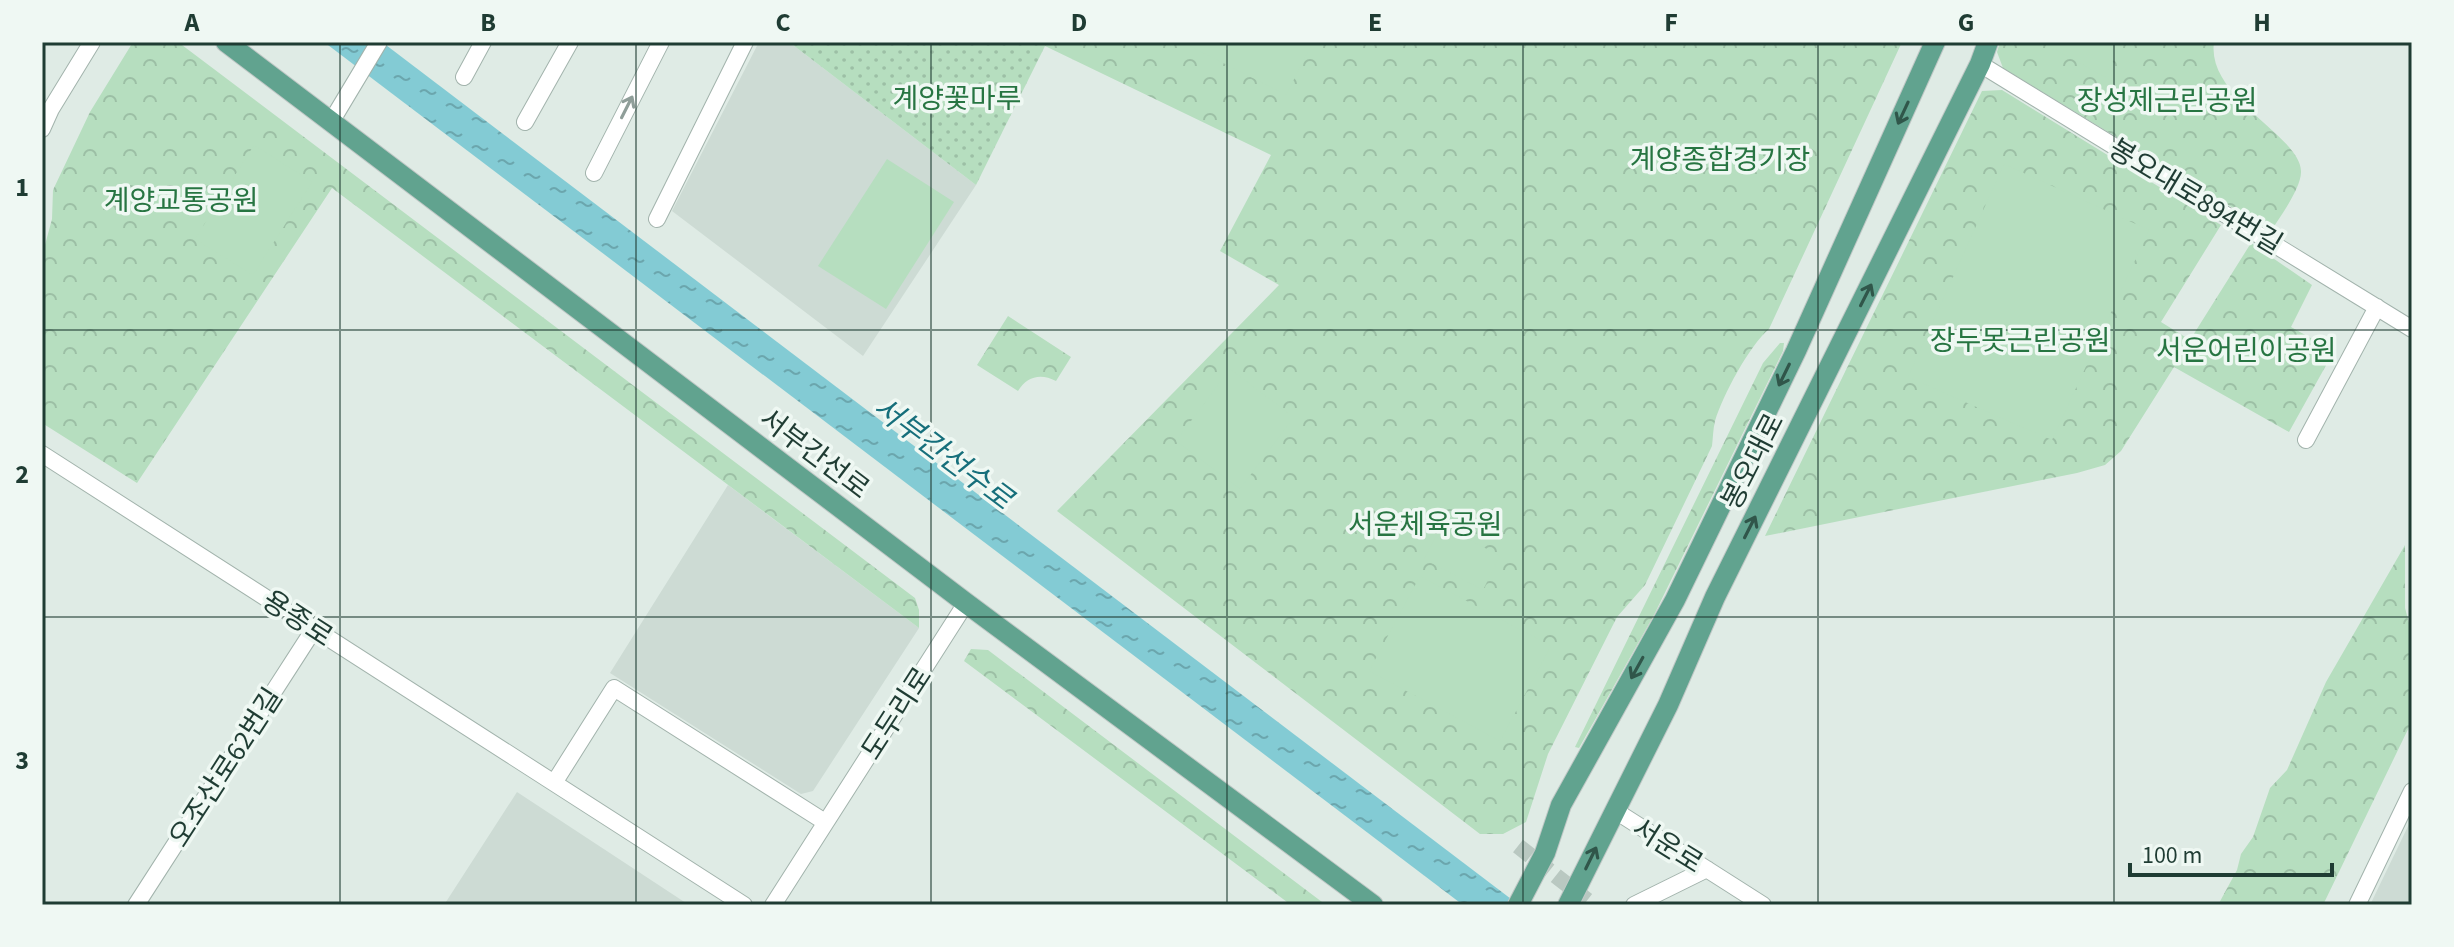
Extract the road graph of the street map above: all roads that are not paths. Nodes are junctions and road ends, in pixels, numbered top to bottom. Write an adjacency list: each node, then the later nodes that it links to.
1 (92, 42): 14 (street)
2 (226, 42): 12 (main road, 서부간선로)
3 (379, 42): 12 (street)
4 (483, 42): 11 (street)
5 (570, 42): 13 (street)
6 (661, 42): 15 (street, one-way to 6)
7 (745, 42): 16 (street)
8 (1935, 42): 32 (main road, 봉오대로, one-way to 32)
9 (1988, 42): 10 (main road, 봉오대로)
10 (1980, 64): 17 (street, 봉오대로894번길); 25 (main road, 봉오대로, one-way to 10)
11 (464, 77)
12 (331, 122): 21 (main road, 서부간선로)
13 (525, 122)
14 (42, 129)
15 (594, 173)
16 (657, 219)
17 (2377, 307): 18 (street, 봉오대로894번길); 19 (street)
18 (2412, 329)
19 (2306, 440)
20 (42, 454): 22 (street, 용종로)
21 (966, 603): 26 (street, 도두리로); 31 (main road, 서부간선로)
22 (314, 629): 23 (street, 용종로); 28 (street, 오조산로62번길)
23 (554, 783): 26 (street); 29 (street, 용종로)
24 (2412, 791): 36 (street)
25 (1614, 810): 27 (street, 서운로); 33 (main road, 봉오대로, one-way to 25)
26 (825, 822): 30 (street, 도두리로)
27 (1707, 869): 34 (street); 35 (street, 서운로)
28 (136, 905)
29 (744, 905)
30 (773, 905)
31 (1373, 905)
32 (1518, 905)
33 (1568, 905)
34 (1634, 905)
35 (1763, 905)
36 (2357, 905)

